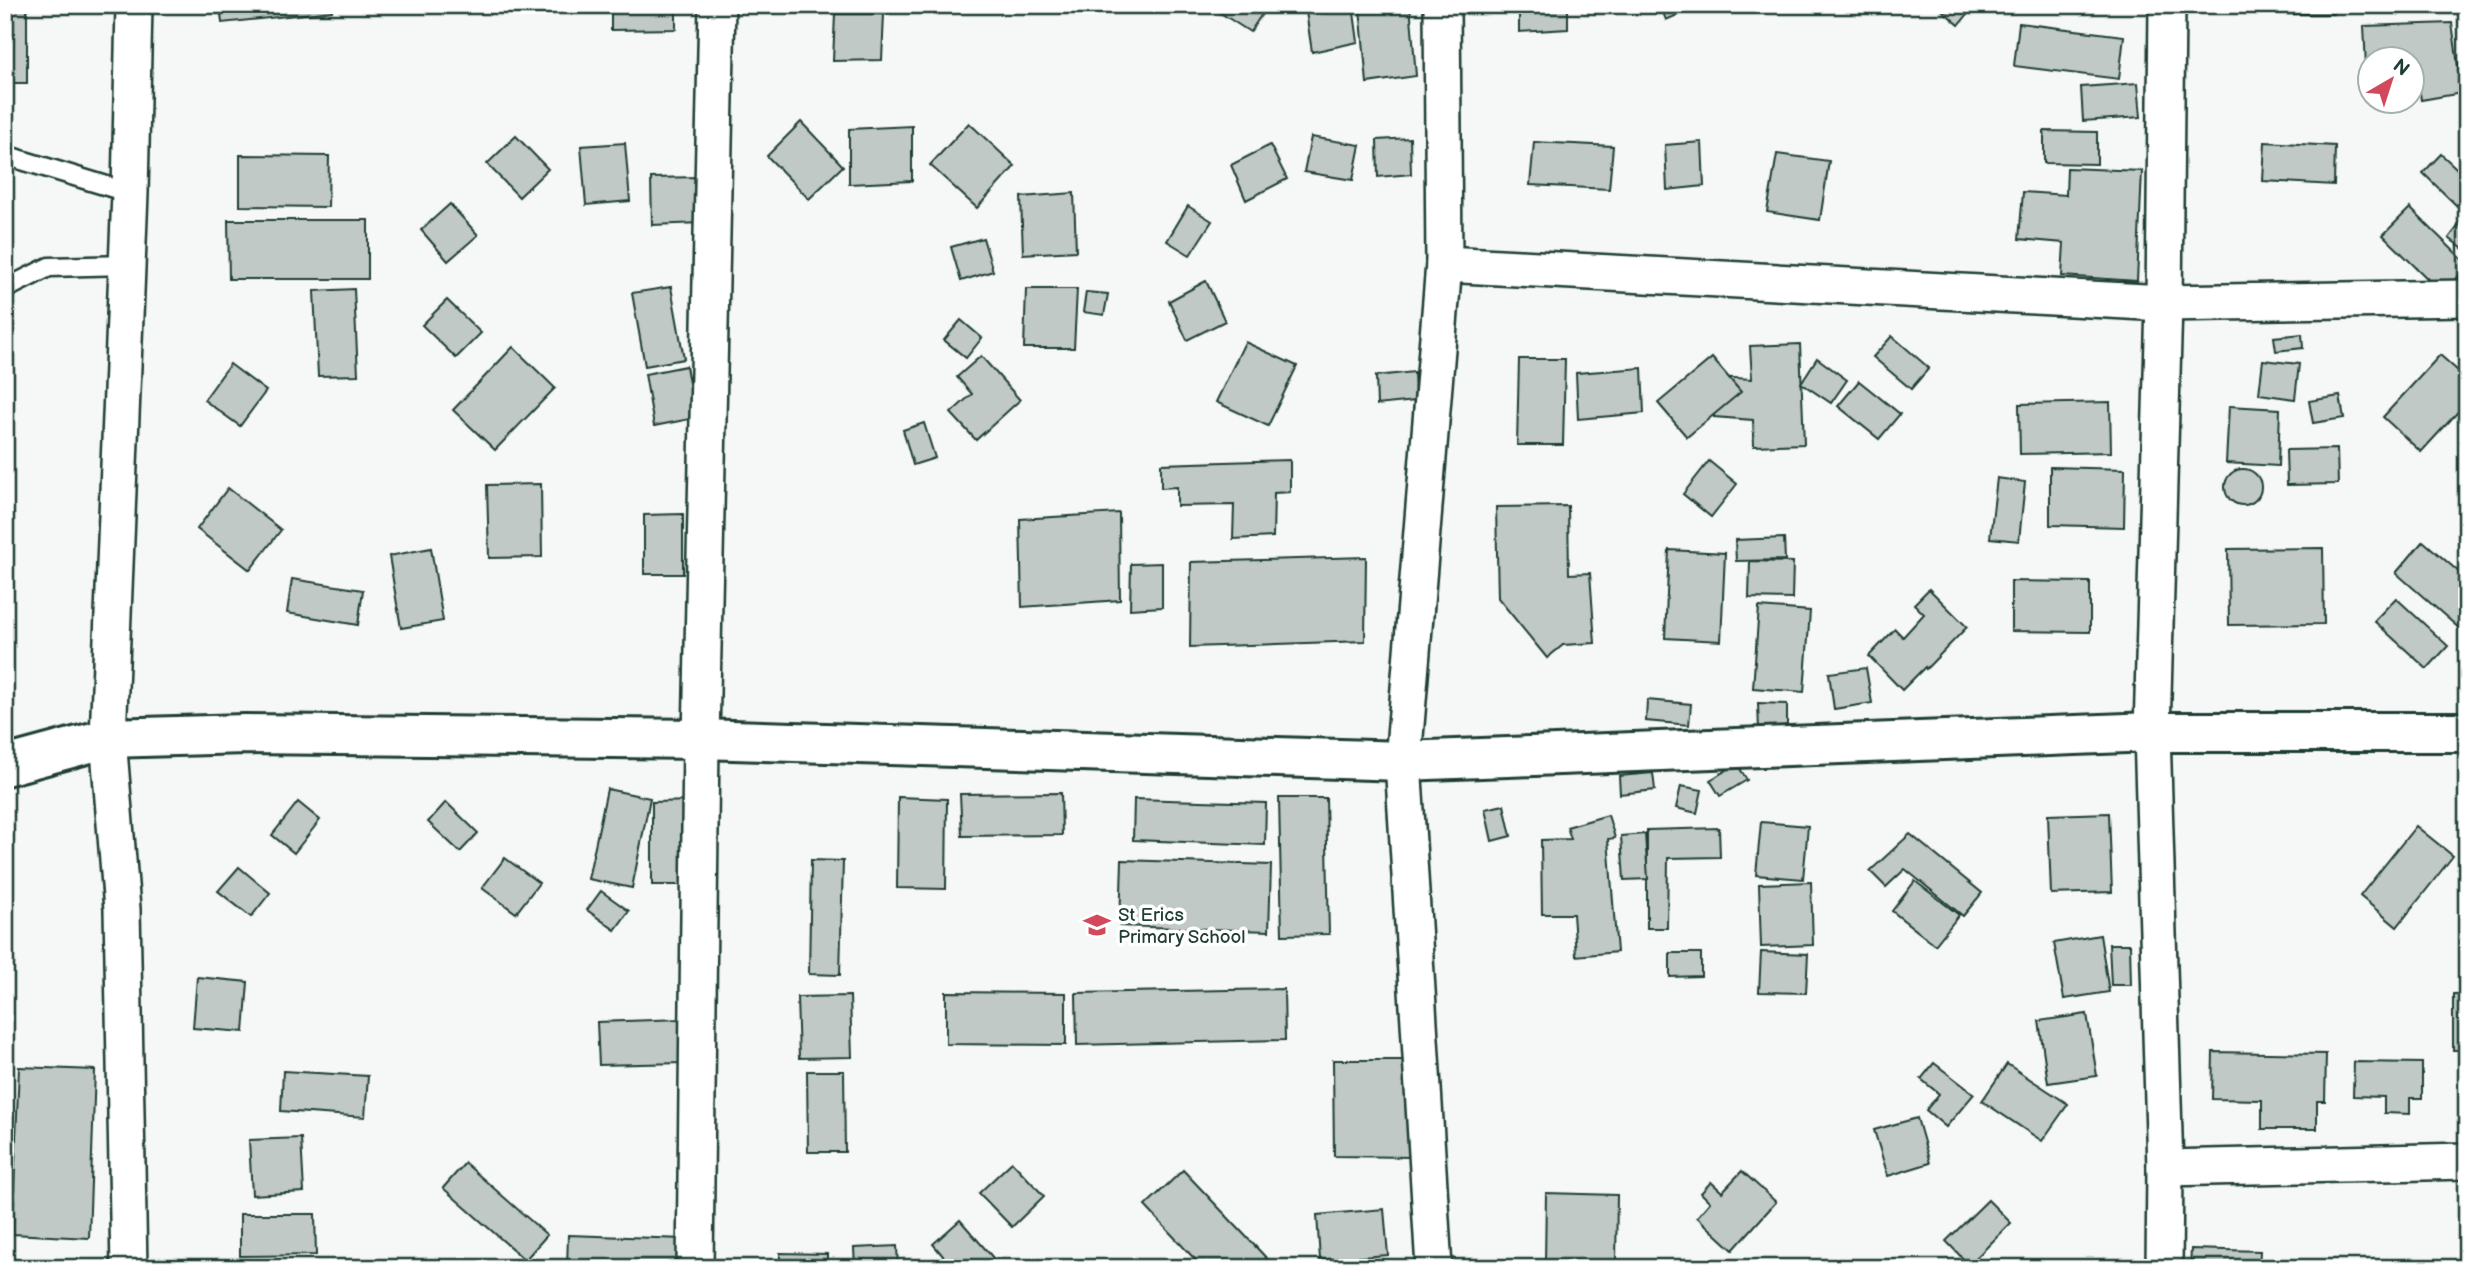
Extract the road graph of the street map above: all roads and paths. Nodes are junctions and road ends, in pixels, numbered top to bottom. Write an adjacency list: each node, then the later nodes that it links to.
1 (134, 5): 6 (street)
2 (717, 5): 15 (street)
3 (1442, 5): 7 (street)
4 (2167, 5): 11 (street)
5 (5, 155): 6 (lane)
6 (130, 193): 8 (street)
7 (1444, 264): 11 (street); 16 (street)
8 (127, 265): 9 (lane); 14 (street)
9 (5, 289)
10 (2467, 298): 11 (street)
11 (2164, 303): 12 (street)
12 (2152, 732): 13 (street); 16 (street); 19 (street)
13 (2467, 732)
14 (108, 738): 15 (street); 17 (street); 20 (street)
15 (701, 739): 16 (street); 21 (street)
16 (1403, 761): 22 (street)
17 (5, 766)
18 (2467, 1161): 19 (street)
19 (2165, 1168): 23 (street)
20 (129, 1268)
21 (695, 1268)
22 (1434, 1268)
23 (2164, 1268)

